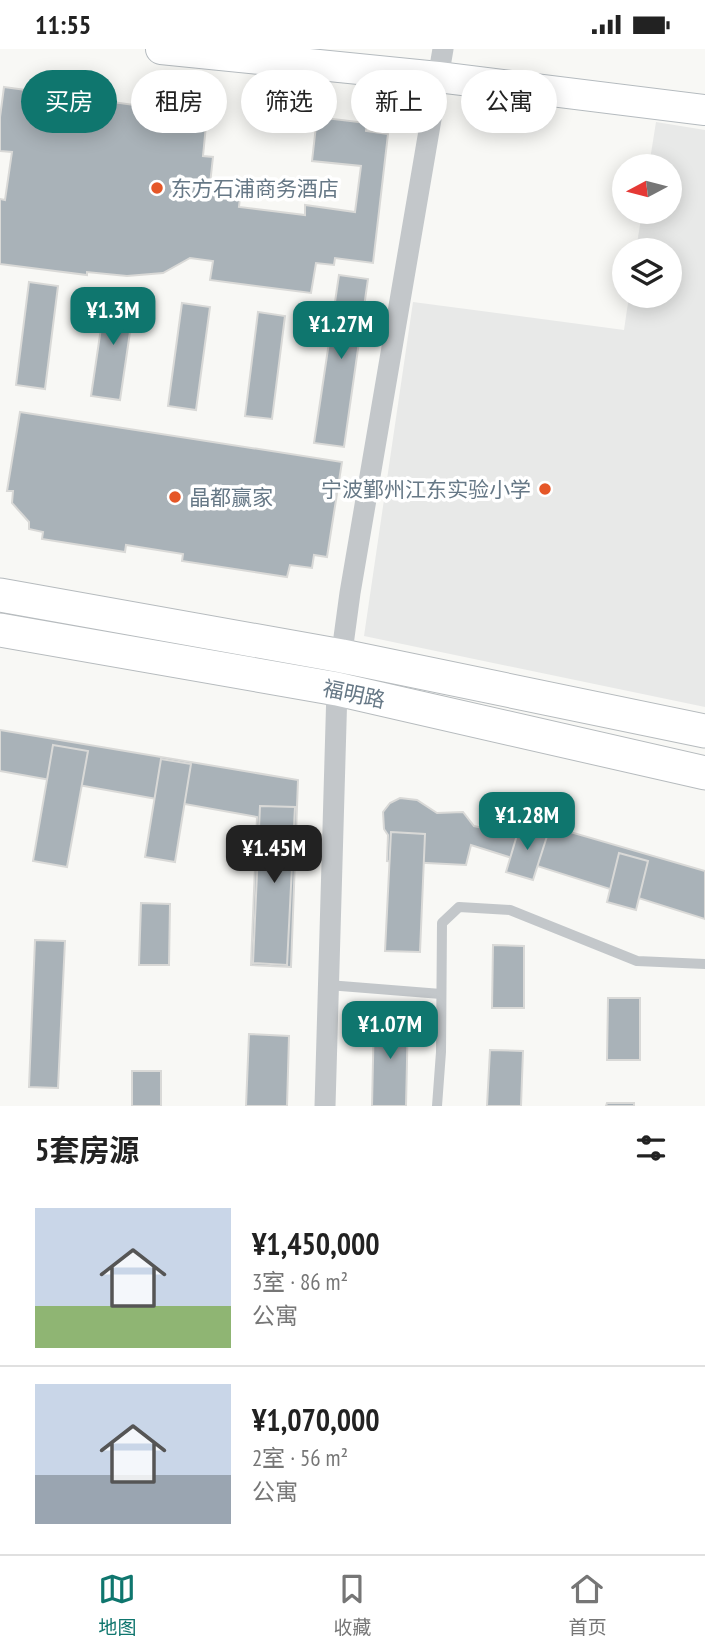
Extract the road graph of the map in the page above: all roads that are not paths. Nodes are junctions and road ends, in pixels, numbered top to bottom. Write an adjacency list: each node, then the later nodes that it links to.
1 (161, 49): 2 (street)
2 (441, 63): 3 (street); 6 (street)
3 (705, 110)
4 (0, 595): 6 (main road, 福明路)
5 (0, 630): 7 (main road, 福明路)
6 (342, 656): 7 (street); 8 (main road, 福明路)
7 (337, 689): 9 (main road, 福明路); 11 (street)
8 (705, 731)
9 (705, 773)
10 (705, 964): 12 (lane)
11 (328, 985): 12 (lane); 13 (street)
12 (441, 994): 14 (lane)
13 (325, 1106)
14 (437, 1106)

